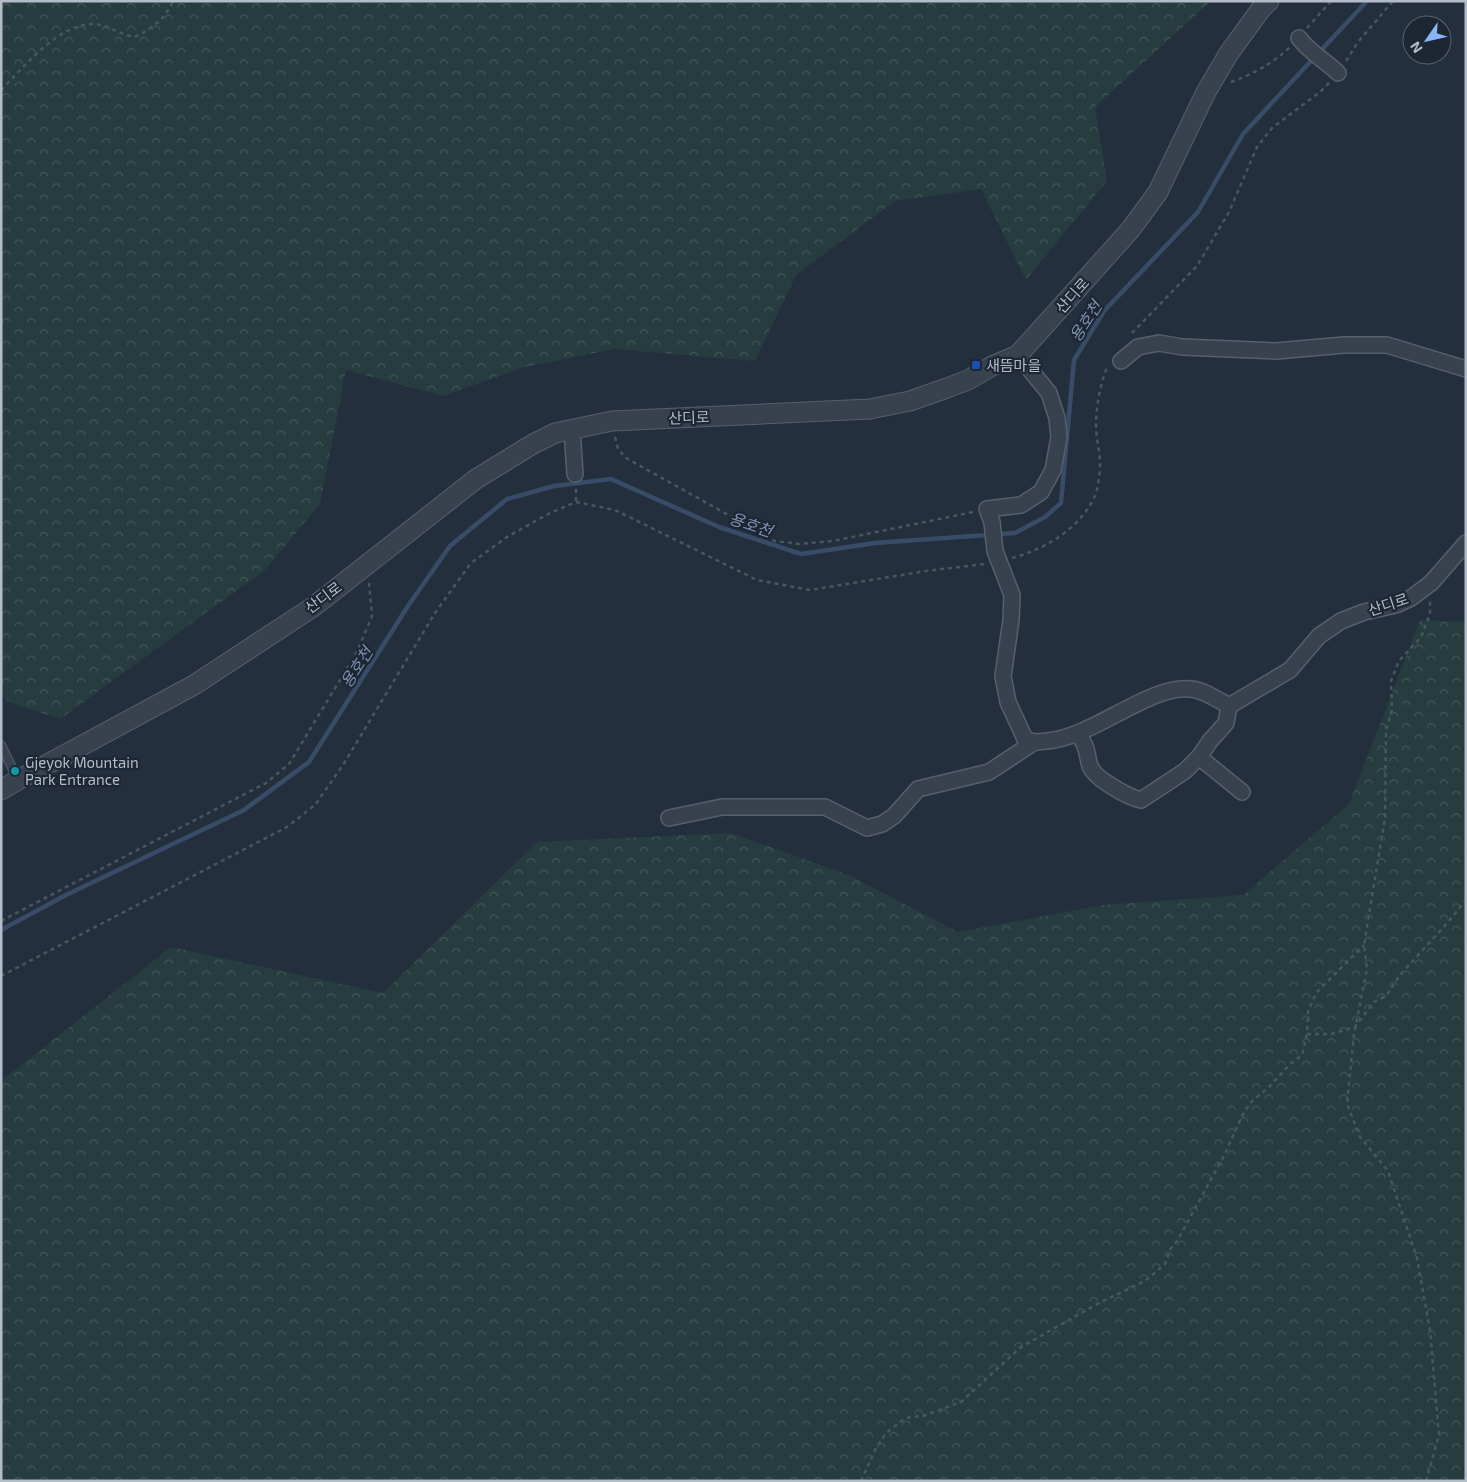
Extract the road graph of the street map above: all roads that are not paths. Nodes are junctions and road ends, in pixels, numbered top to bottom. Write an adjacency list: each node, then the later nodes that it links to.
1 (1268, 1): 4 (street, 산디로)
2 (1301, 41): 3 (street)
3 (1338, 73)
4 (1018, 355): 7 (street, 산디로); 12 (street)
5 (1116, 360): 6 (street)
6 (1466, 369)
7 (572, 429): 8 (street); 15 (street, 산디로)
8 (575, 474)
9 (1466, 543): 10 (street, 산디로)
10 (1229, 706): 11 (street); 14 (street)
11 (1077, 734): 12 (street); 14 (street)
12 (1033, 743): 18 (street)
13 (1, 745): 15 (lane)
14 (1199, 758): 17 (street)
15 (18, 780): 16 (street, 산디로)
16 (1, 790)
17 (1242, 792)
18 (668, 818)

